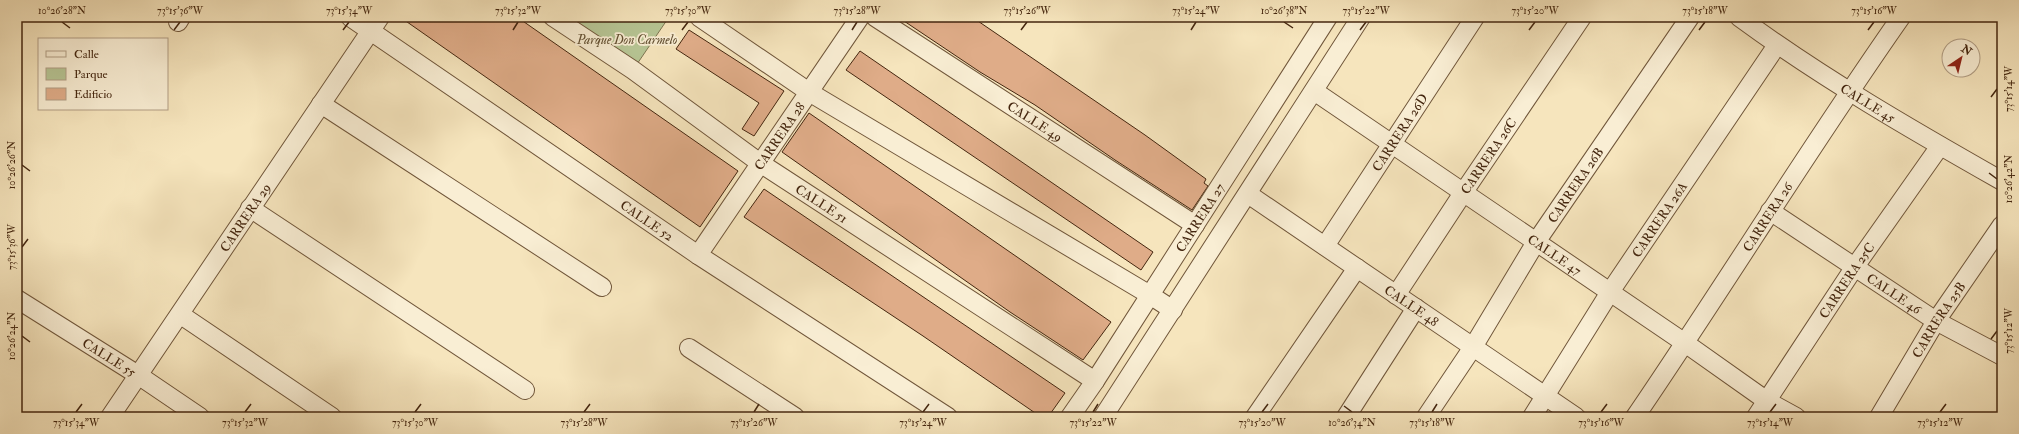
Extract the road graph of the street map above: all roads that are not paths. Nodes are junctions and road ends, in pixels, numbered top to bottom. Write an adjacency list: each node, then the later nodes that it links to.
1 (350, 17): 13 (street, CALLE 52)
2 (554, 17): 21 (street, CALLE 51)
3 (699, 17): 17 (street)
4 (860, 17): 17 (street, CARRERA 28)
5 (875, 17): 27 (street, CALLE 49)
6 (1328, 17): 27 (street, CARRERA 27)
7 (1361, 17): 15 (street)
8 (1474, 17): 19 (street, CARRERA 26D)
9 (1582, 17): 23 (street, CARRERA 26C)
10 (1690, 17): 29 (street, CARRERA 26B)
11 (1739, 17): 14 (street, CALLE 45)
12 (1901, 17): 16 (street, CARRERA 26)
13 (375, 24): 18 (street, CARRERA 29); 31 (street, CALLE 52)
14 (1777, 45): 16 (street, CALLE 45); 35 (street, CARRERA 26A)
15 (1314, 91): 19 (street, CALLE 47); 24 (street)
16 (1851, 91): 20 (street, CALLE 45); 26 (street, CARRERA 26)
17 (809, 92): 21 (street, CARRERA 28); 36 (street)
18 (321, 104): 25 (street, CARRERA 29); 34 (street)
19 (1391, 144): 23 (street, CALLE 47); 30 (street, CARRERA 26D)
20 (1940, 146): 22 (street, CALLE 45); 33 (street, CARRERA 25C)
21 (760, 163): 31 (street, CARRERA 28); 48 (street, CALLE 51)
22 (2002, 181)
23 (1463, 192): 29 (street, CALLE 47); 37 (street, CARRERA 26C)
24 (1248, 194): 30 (street, CALLE 48); 40 (street)
25 (250, 208): 41 (street, CARRERA 29); 49 (street)
26 (1770, 211): 33 (street, CALLE 46); 43 (street, CARRERA 26)
27 (1195, 225): 36 (street, CARRERA 27)
28 (2002, 225): 42 (street, CARRERA 25B)
29 (1536, 242): 35 (street, CALLE 47); 44 (street, CARRERA 26B)
30 (1325, 246): 32 (street, CALLE 48)
31 (698, 255): 56 (street, CALLE 52)
32 (1357, 268): 37 (street, CALLE 48); 59 (street)
33 (1854, 268): 42 (street, CALLE 46); 51 (street, CARRERA 25C)
34 (602, 287)
35 (1610, 292): 43 (street, CALLE 47); 50 (street, CARRERA 26A)
36 (1150, 295): 40 (street); 48 (street, CARRERA 27)
37 (1396, 295): 39 (street, CALLE 48)
38 (17, 299): 47 (street, CALLE 55)
39 (1416, 308): 44 (street, CALLE 48); 60 (street)
40 (1173, 310): 58 (street)
41 (181, 315): 47 (street, CARRERA 29); 54 (street)
42 (1936, 321): 46 (street, CALLE 46); 67 (street, CARRERA 25B)
43 (1685, 343): 51 (street, CALLE 47); 64 (street, CARRERA 26)
44 (1473, 347): 50 (street, CALLE 48); 61 (street, CARRERA 26B)
45 (689, 348): 55 (street)
46 (2002, 356)
47 (138, 375): 52 (street, CARRERA 29); 53 (street, CALLE 55)
48 (1095, 381): 57 (street, CARRERA 27)
49 (525, 390)
50 (1546, 396): 62 (street, CARRERA 26A); 63 (street, CALLE 48)
51 (1766, 401): 65 (street, CARRERA 25C); 66 (street, CALLE 47)
52 (110, 417)
53 (200, 417)
54 (332, 417)
55 (795, 417)
56 (948, 417)
57 (1070, 417)
58 (1103, 417)
59 (1255, 417)
60 (1346, 417)
61 (1426, 417)
62 (1532, 417)
63 (1576, 417)
64 (1635, 417)
65 (1756, 417)
66 (1796, 417)
67 (1879, 417)

